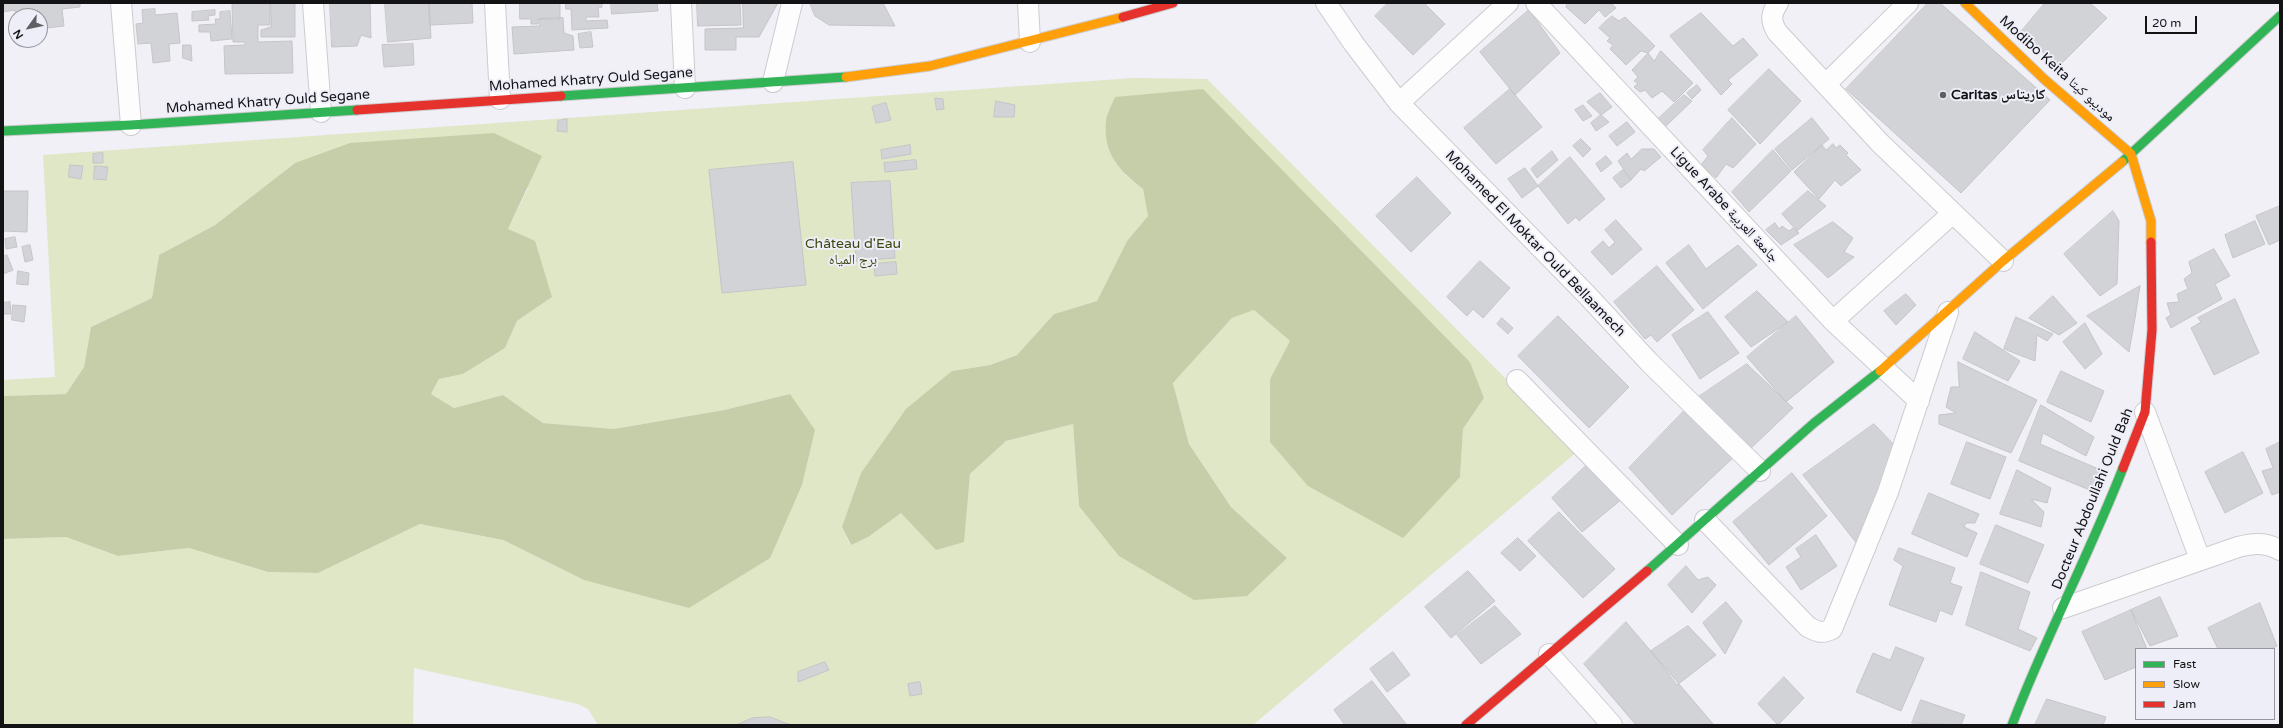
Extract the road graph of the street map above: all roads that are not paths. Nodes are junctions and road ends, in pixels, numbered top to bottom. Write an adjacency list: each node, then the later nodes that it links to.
1 (120, 3): 22 (street)
2 (313, 3): 21 (street)
3 (495, 3): 19 (street)
4 (681, 3): 18 (street)
5 (792, 3): 16 (street)
6 (1028, 3): 15 (street)
7 (1174, 3): 15 (street, Mohamed Khatry Ould Segane)
8 (1326, 3): 20 (street, Mohamed El Moktar Ould Bellaamech)
9 (1508, 3): 20 (street)
10 (1536, 3): 28 (street, Ligue Arabe جامعة العربية)
11 (1778, 3): 17 (street)
12 (1908, 3): 17 (street)
13 (1965, 3): 24 (street, Modibo Keita موديبو كيتا)
14 (2280, 16): 24 (street)
15 (1030, 42): 16 (street, Mohamed Khatry Ould Segane)
16 (773, 82): 18 (street, Mohamed Khatry Ould Segane)
17 (1826, 84): 25 (street)
18 (685, 88): 19 (street, Mohamed Khatry Ould Segane)
19 (500, 100): 21 (street, Mohamed Khatry Ould Segane)
20 (1399, 103): 33 (street, Mohamed El Moktar Ould Bellaamech)
21 (321, 112): 22 (street, Mohamed Khatry Ould Segane)
22 (131, 125): 23 (street, Mohamed Khatry Ould Segane)
23 (3, 131)
24 (2131, 154): 26 (street); 32 (street, Docteur Abdoullahi Ould Bah)
25 (1953, 213): 26 (street); 28 (street)
26 (2003, 261): 27 (street)
27 (1948, 312): 29 (street); 31 (street)
28 (1833, 321): 29 (street, Ligue Arabe جامعة العربية)
29 (1883, 368): 31 (street, Ligue Arabe جامعة العربية); 33 (street)
30 (1517, 380): 35 (street)
31 (1919, 401): 34 (street)
32 (2145, 412): 37 (street); 38 (street, Docteur Abdoullahi Ould Bah)
33 (1760, 470): 34 (street)
34 (1705, 520): 35 (street)
35 (1678, 545): 39 (street)
36 (2280, 550): 37 (street)
37 (2200, 559): 38 (street)
38 (2063, 608): 42 (street, Docteur Abdoullahi Ould Bah)
39 (1549, 654): 40 (street); 41 (street)
40 (1466, 725)
41 (1612, 725)
42 (2012, 725)

